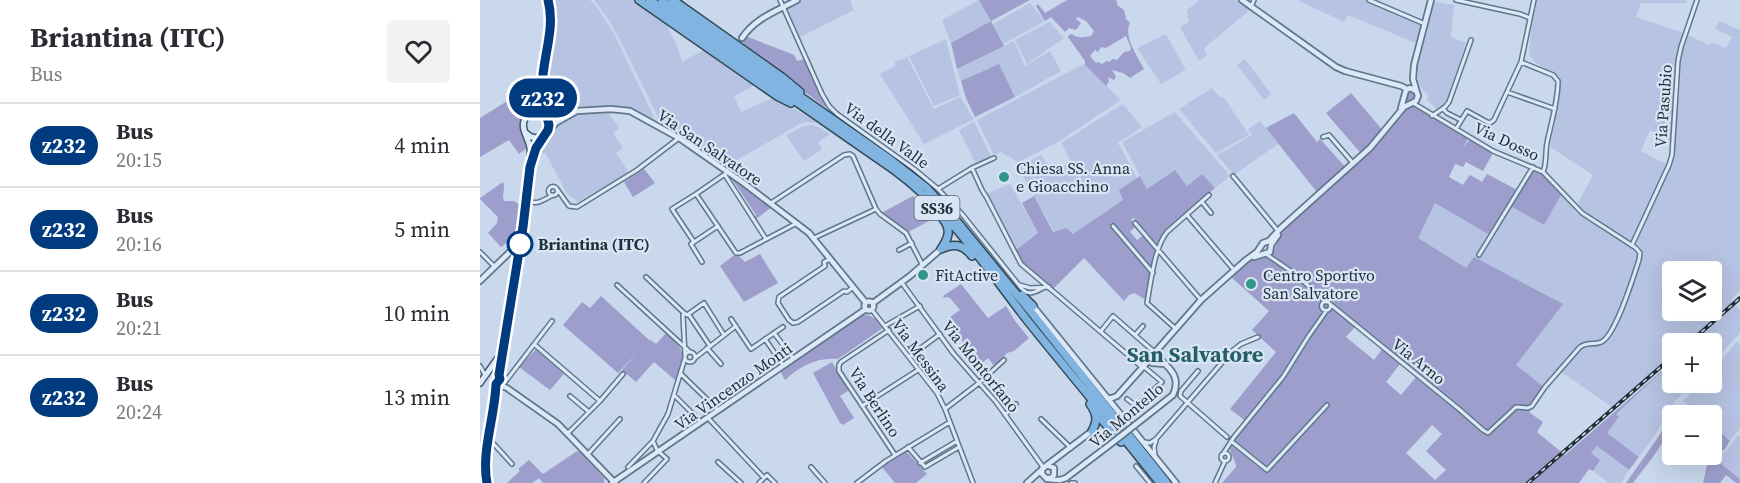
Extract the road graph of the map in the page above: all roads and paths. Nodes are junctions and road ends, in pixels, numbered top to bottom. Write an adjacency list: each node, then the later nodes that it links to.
1 (548, 0): 25 (main road)
2 (639, 0): 38 (highway)
3 (650, 0): 38 (highway, SS36)
4 (662, 0): 38 (highway, SS36)
5 (673, 0): 21 (highway)
6 (780, 0): 15 (street, Via della Valle)
7 (797, 0): 15 (street)
8 (1242, 0): 16 (street)
9 (1254, 0): 16 (street)
10 (1369, 0): 18 (street)
11 (1431, 0): 18 (street)
12 (1456, 0): 17 (street)
13 (1534, 0): 17 (street)
14 (1696, 0): 81 (street, Via Pasubio)
15 (783, 7): 19 (street); 55 (street, Via della Valle)
16 (1251, 7): 27 (street)
17 (1530, 16): 23 (street)
18 (1425, 24): 24 (street)
19 (742, 38): 21 (street); 22 (street)
20 (1471, 40): 31 (street)
21 (732, 41): 22 (highway)
22 (743, 49): 38 (highway)
23 (1521, 62): 28 (street); 32 (street)
24 (1413, 79): 26 (street); 27 (street)
25 (542, 87): 29 (main road); 37 (main road)
26 (1416, 91): 27 (street); 30 (street)
27 (1406, 92): 30 (street); 35 (street)
28 (1507, 92): 32 (street); 40 (street)
29 (543, 101): 33 (street); 36 (main road)
30 (1414, 102): 35 (street); 39 (street, Via Dosso)
31 (1443, 109): 39 (street); 40 (street)
32 (1555, 109): 51 (street)
33 (559, 111): 34 (street, Via San Salvatore); 36 (street, Via San Salvatore)
34 (579, 111): 43 (street, Via San Salvatore); 45 (street, Via San Salvatore)
35 (1400, 112): 47 (street)
36 (543, 113): 37 (main road); 43 (main road)
37 (528, 114): 42 (main road)
38 (821, 115): 65 (highway, SS36); 95 (highway, SS36)
39 (1432, 116): 41 (street, Via Dosso)
40 (1461, 120): 41 (street)
41 (1456, 129): 49 (street, Via Dosso)
42 (525, 133): 43 (main road); 48 (main road)
43 (546, 134): 48 (main road)
44 (1323, 137): 47 (street)
45 (679, 138): 52 (street, Via San Salvatore); 61 (street)
46 (994, 158): 50 (street)
47 (1353, 163): 69 (street)
48 (530, 167): 62 (main road)
49 (1533, 167): 51 (street, Via Dosso); 88 (street)
50 (972, 168): 55 (street); 103 (street)
51 (1543, 172): 81 (street, Via Dosso)
52 (726, 173): 57 (street); 64 (street, Via San Salvatore); 76 (street)
53 (1233, 176): 74 (street)
54 (557, 189): 56 (street); 58 (street); 61 (street)
55 (938, 189): 101 (street, Via della Valle)
56 (548, 192): 58 (street); 60 (street)
57 (696, 194): 72 (street); 77 (street)
58 (554, 195): 60 (street); 61 (street)
59 (1209, 195): 63 (street)
60 (545, 200): 62 (street)
61 (564, 200)
62 (525, 201): 80 (main road); 111 (main road)
63 (1202, 202): 67 (street); 68 (street)
64 (771, 203): 66 (street); 70 (street, Via San Salvatore)
65 (934, 205): 83 (highway); 95 (highway, SS36)
66 (876, 209): 75 (street); 78 (street)
67 (1211, 213)
68 (1187, 215): 84 (street); 94 (street)
69 (1289, 221): 74 (street); 86 (street)
70 (797, 223): 75 (street, Via San Salvatore); 76 (street)
71 (1135, 223): 84 (street)
72 (718, 226): 76 (street); 77 (street)
73 (1113, 226): 96 (street)
74 (1278, 230): 79 (street); 86 (street)
75 (814, 238): 89 (street)
76 (766, 239)
77 (694, 242): 91 (street)
78 (912, 243): 85 (street); 92 (street)
79 (1266, 243): 82 (street); 86 (street)
80 (518, 245): 93 (street); 111 (main road)
81 (1632, 245): 116 (street, Via Arno)
82 (1260, 248): 86 (street); 90 (street)
83 (941, 249): 92 (street); 95 (highway)
84 (1158, 249): 96 (street); 108 (street)
85 (899, 250)
86 (1269, 250): 90 (street); 107 (street, Via Arno)
87 (480, 252): 93 (street)
88 (1479, 255)
89 (830, 258): 102 (street); 102 (street)
90 (1246, 260): 94 (street)
91 (702, 261)
92 (923, 266): 99 (street)
93 (495, 267): 98 (street)
94 (1234, 270): 108 (street)
95 (995, 273): 114 (highway); 150 (highway, SS36); 233 (highway, SS36)
96 (1153, 273): 128 (street)
97 (646, 277): 119 (street)
98 (480, 281)
99 (902, 282): 109 (street); 113 (street, Via Montorfano)
100 (617, 285): 137 (street)
101 (1018, 285): 104 (street); 106 (street)
102 (853, 287): 112 (street)
103 (1049, 287): 105 (street); 130 (street)
104 (1030, 288): 105 (street); 106 (street)
105 (1042, 288): 106 (street)
106 (1033, 293): 114 (street)
107 (1317, 294): 110 (street, Via Arno); 115 (street)
108 (1201, 300): 128 (street)
109 (873, 303): 112 (street); 117 (street)
110 (1328, 303): 115 (street); 116 (street, Via Arno); 118 (street)
111 (510, 304): 140 (main road)
112 (866, 306): 117 (street); 146 (street, Via Vincenzo Monti)
113 (920, 306): 124 (street); 132 (street, Via Montorfano)
114 (1033, 306): 168 (street)
115 (1322, 307): 118 (street); 123 (street)
116 (1335, 309): 118 (street)
117 (872, 310): 124 (street, Via Messina)
118 (1328, 310): 123 (street)
119 (684, 313): 120 (street); 137 (street)
120 (688, 315): 133 (street); 139 (street)
121 (731, 319): 126 (street)
122 (552, 321): 138 (street)
123 (1319, 323): 195 (street)
124 (885, 326): 129 (street, Via Messina)
125 (1143, 326): 134 (street)
126 (736, 327): 133 (street); 136 (street)
127 (783, 327): 131 (street)
128 (1176, 329): 142 (street)
129 (889, 330): 145 (street, Via Messina); 174 (street, Via Berlino)
130 (1101, 331): 134 (street); 154 (street)
131 (774, 333): 136 (street); 146 (street)
132 (940, 334): 145 (street); 163 (street, Via Montorfano)
133 (724, 335): 139 (street)
134 (1135, 335): 142 (street)
135 (1258, 336): 171 (street)
136 (765, 339): 153 (street)
137 (683, 344): 141 (street); 143 (street)
138 (535, 345): 160 (street); 170 (street)
139 (709, 347): 144 (street); 149 (street)
140 (503, 348): 159 (main road); 160 (main road)
141 (690, 351): 143 (street); 144 (street)
142 (1155, 356): 154 (street, Via Montello); 161 (street, Via Montello)
143 (685, 357): 148 (street); 152 (street)
144 (695, 357): 148 (street)
145 (909, 357): 155 (street, Via Messina)
146 (793, 359): 153 (street, Via Vincenzo Monti)
147 (1004, 360): 163 (street)
148 (691, 362): 152 (street)
149 (721, 364)
150 (1064, 365): 177 (highway); 211 (highway, SS36)
151 (480, 366): 159 (street)
152 (683, 366): 157 (street)
153 (783, 366): 176 (street, Via Vincenzo Monti)
154 (1144, 366): 167 (street, Via Montello); 169 (street)
155 (918, 370): 174 (street); 175 (street, Via Messina)
156 (1198, 371): 164 (street)
157 (681, 373): 166 (street); 176 (street)
158 (623, 374): 170 (street)
159 (487, 378): 160 (main road); 160 (main road); 162 (main road)
160 (502, 382): 188 (street); 192 (main road)
161 (1176, 382): 164 (street); 218 (street, Via Montello, bridge)
162 (480, 383)
163 (980, 383): 175 (street); 179 (street, Via Montorfano)
164 (1184, 387): 171 (street)
165 (570, 396): 178 (street)
166 (674, 396): 183 (street); 193 (street)
167 (1117, 396): 168 (street, Via Montello); 185 (street, Via Montello)
168 (1107, 398): 185 (street)
169 (1127, 399)
170 (600, 401): 178 (street)
171 (1187, 403): 190 (street); 191 (street)
172 (1016, 404): 179 (street)
173 (1327, 405): 195 (street)
174 (862, 406): 204 (street, Via Berlino)
175 (945, 409): 184 (street, Via Messina)
176 (718, 410): 180 (street, Via Vincenzo Monti)
177 (1094, 410): 186 (highway); 187 (highway)
178 (589, 412): 188 (street)
179 (1005, 415): 212 (street, Via Montorfano)
180 (708, 418): 183 (street, Via Vincenzo Monti); 219 (street)
181 (620, 419): 202 (street)
182 (1041, 419): 199 (street)
183 (701, 422): 201 (street, Via Vincenzo Monti)
184 (950, 422): 194 (street, Via Messina); 197 (street)
185 (1128, 423): 189 (street)
186 (1092, 431): 187 (highway); 199 (street, Via Montello)
187 (1112, 432): 211 (highway)
188 (568, 433): 202 (street)
189 (1136, 433): 191 (street); 217 (street)
190 (1227, 438)
191 (1156, 439): 217 (street)
192 (490, 441): 210 (street); 221 (main road)
193 (653, 441): 201 (street); 214 (street)
194 (957, 441): 196 (street); 198 (street, Via Messina)
195 (1231, 441): 203 (street); 205 (street)
196 (952, 444): 200 (street); 209 (street)
197 (908, 447): 204 (street); 209 (street)
198 (959, 447): 200 (street); 230 (street, Via Messina)
199 (1071, 448): 206 (street, Via Montello)
200 (954, 450): 209 (street)
201 (659, 451): 223 (street, Via Vincenzo Monti); 224 (street)
202 (588, 454): 223 (street)
203 (1223, 454): 205 (street); 207 (street)
204 (895, 455): 229 (street)
205 (1229, 456): 207 (street)
206 (1056, 459): 212 (street, Via Montello); 216 (street)
207 (1224, 461): 235 (street)
208 (718, 462): 225 (street)
209 (920, 463)
210 (512, 464)
211 (1144, 464): 232 (highway, SS36)
212 (1044, 466): 216 (street); 220 (street); 222 (street, Via Montello)
213 (1136, 466): 231 (street)
214 (628, 467)
215 (811, 467): 228 (street)
216 (1054, 469): 218 (street); 220 (street)
217 (1168, 473): 234 (street)
218 (1070, 476): 220 (street, Via Montello)
219 (764, 478): 226 (street); 227 (street)
220 (1046, 478): 222 (street, Via Montello)
221 (485, 480)
222 (1030, 481)
223 (613, 483)
224 (644, 483)
225 (741, 483)
226 (759, 483)
227 (775, 483)
228 (825, 483)
229 (856, 483)
230 (973, 483)
231 (1150, 483)
232 (1160, 483)
233 (1167, 483)
234 (1177, 483)
235 (1215, 483)

